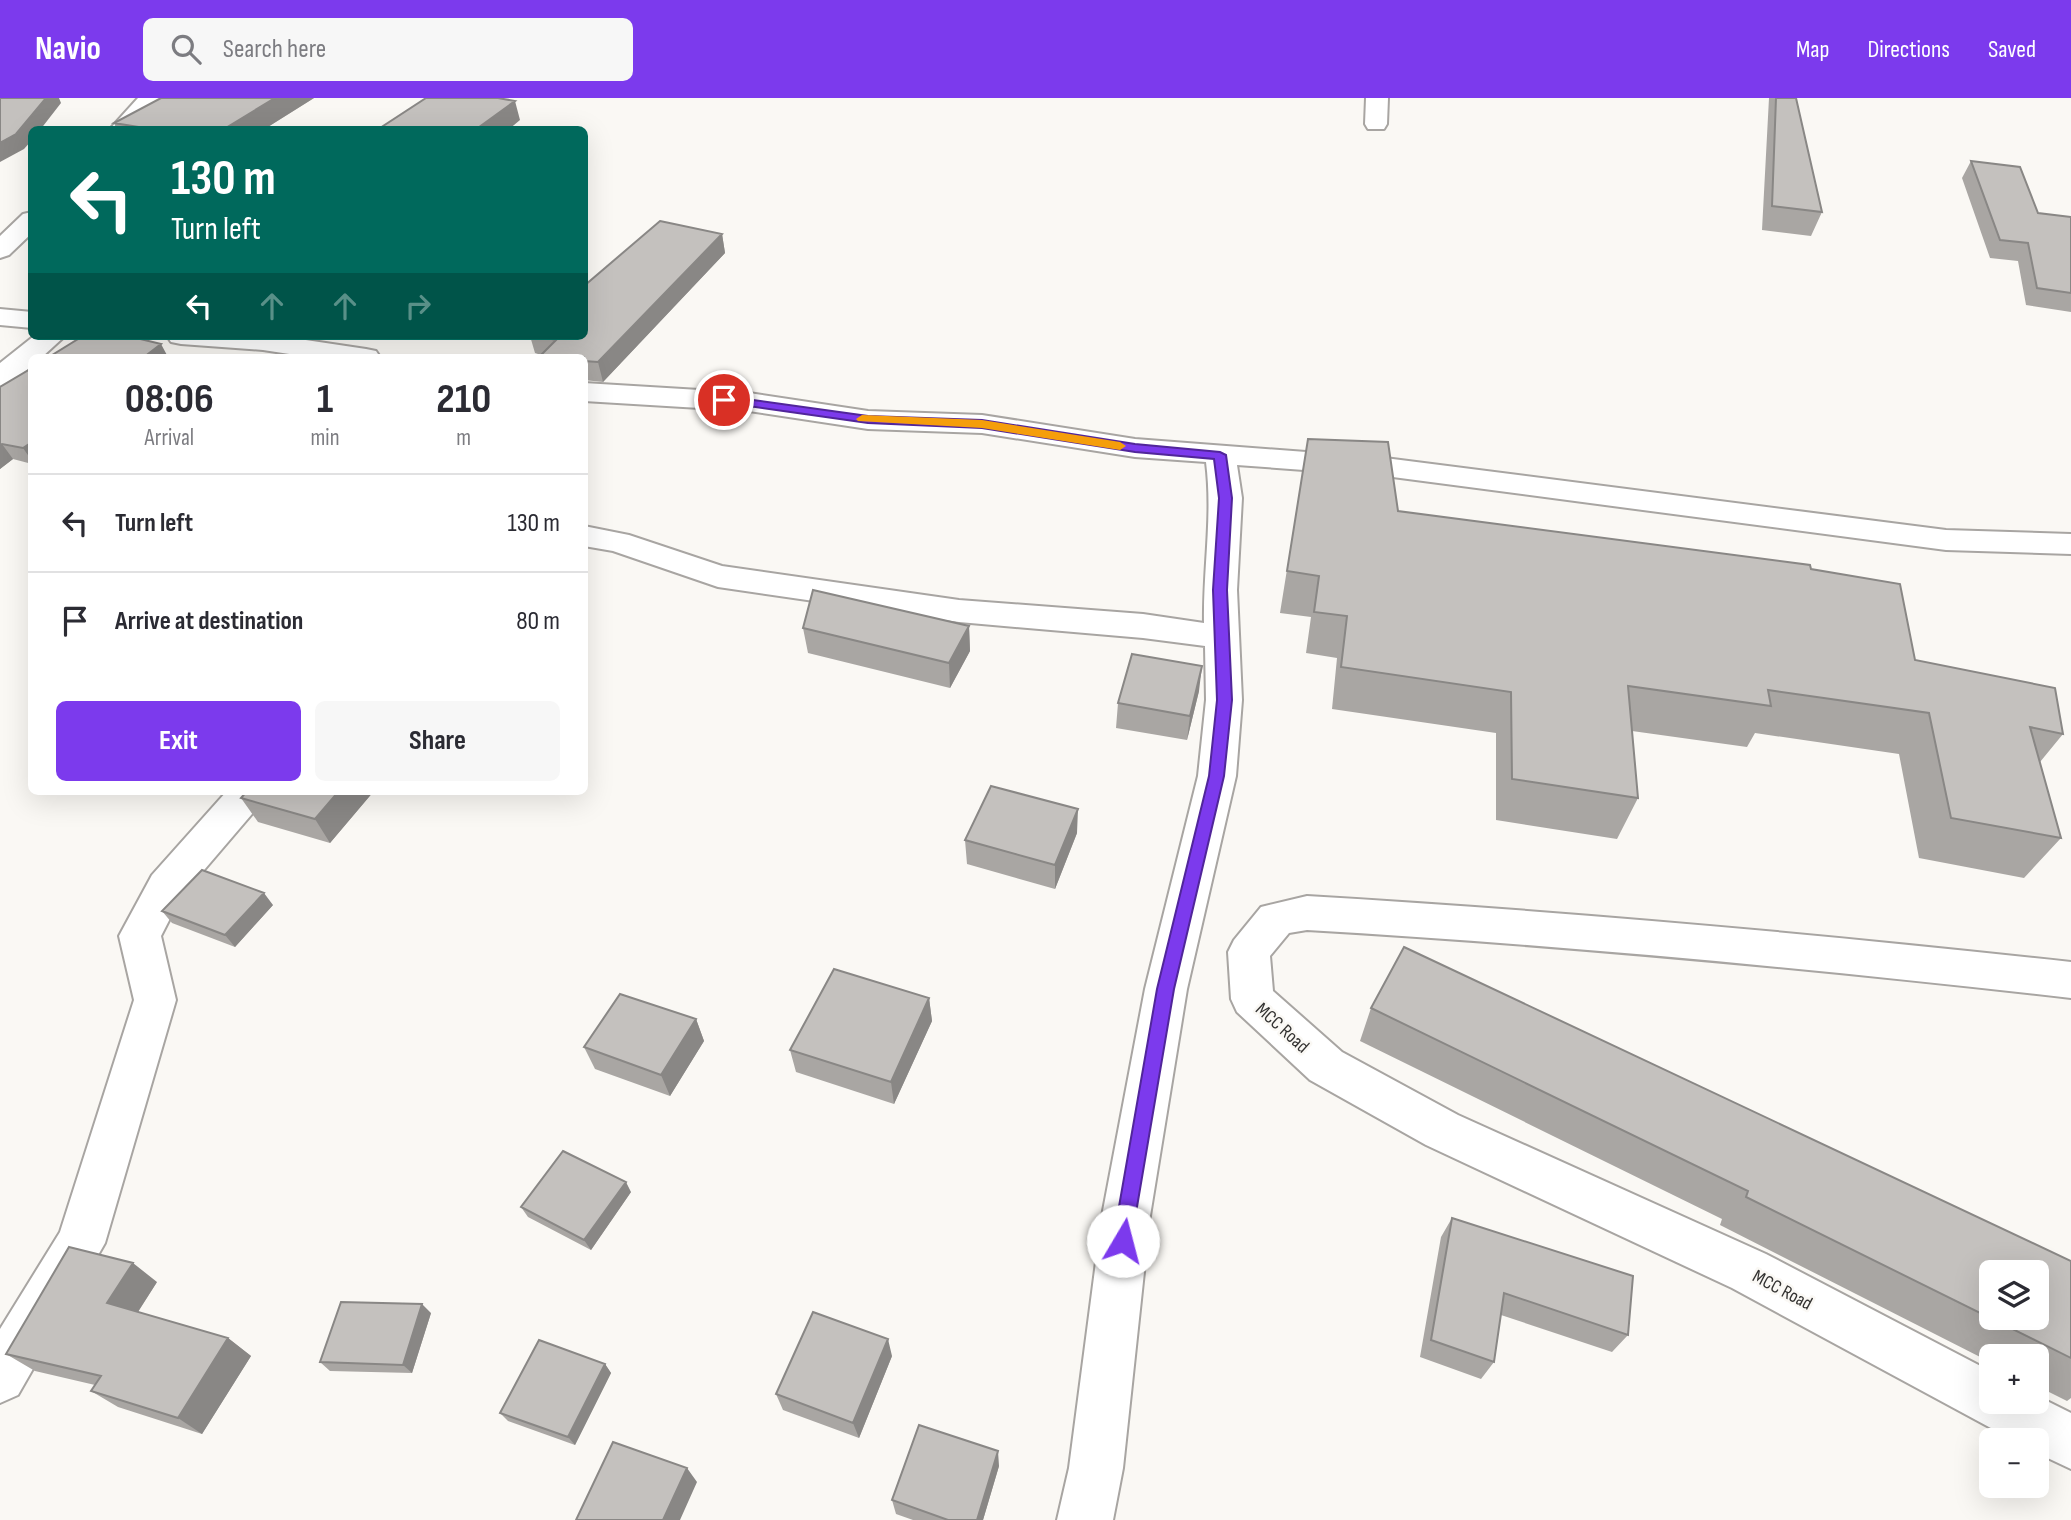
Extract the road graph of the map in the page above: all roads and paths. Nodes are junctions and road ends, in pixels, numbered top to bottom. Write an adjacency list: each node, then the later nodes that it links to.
1 (150, 98): 4 (street)
2 (1377, 98): 3 (street)
3 (1376, 124)
4 (124, 126)
5 (28, 223): 6 (street)
6 (0, 250)
7 (0, 317): 8 (street)
8 (28, 320)
9 (46, 340): 12 (street)
10 (236, 340): 13 (street)
11 (28, 354): 14 (street)
12 (29, 354)
13 (345, 354)
14 (0, 377)
15 (588, 392): 16 (street)
16 (1220, 455): 18 (street); 19 (street)
17 (588, 537): 19 (street)
18 (2071, 544)
19 (1222, 637): 26 (street)
20 (246, 795): 22 (street)
21 (2071, 980): 23 (street, MCC Road)
22 (0, 1377)
23 (1979, 1394)
24 (2018, 1414): 25 (street, MCC Road)
25 (2071, 1442)
26 (1085, 1520)

